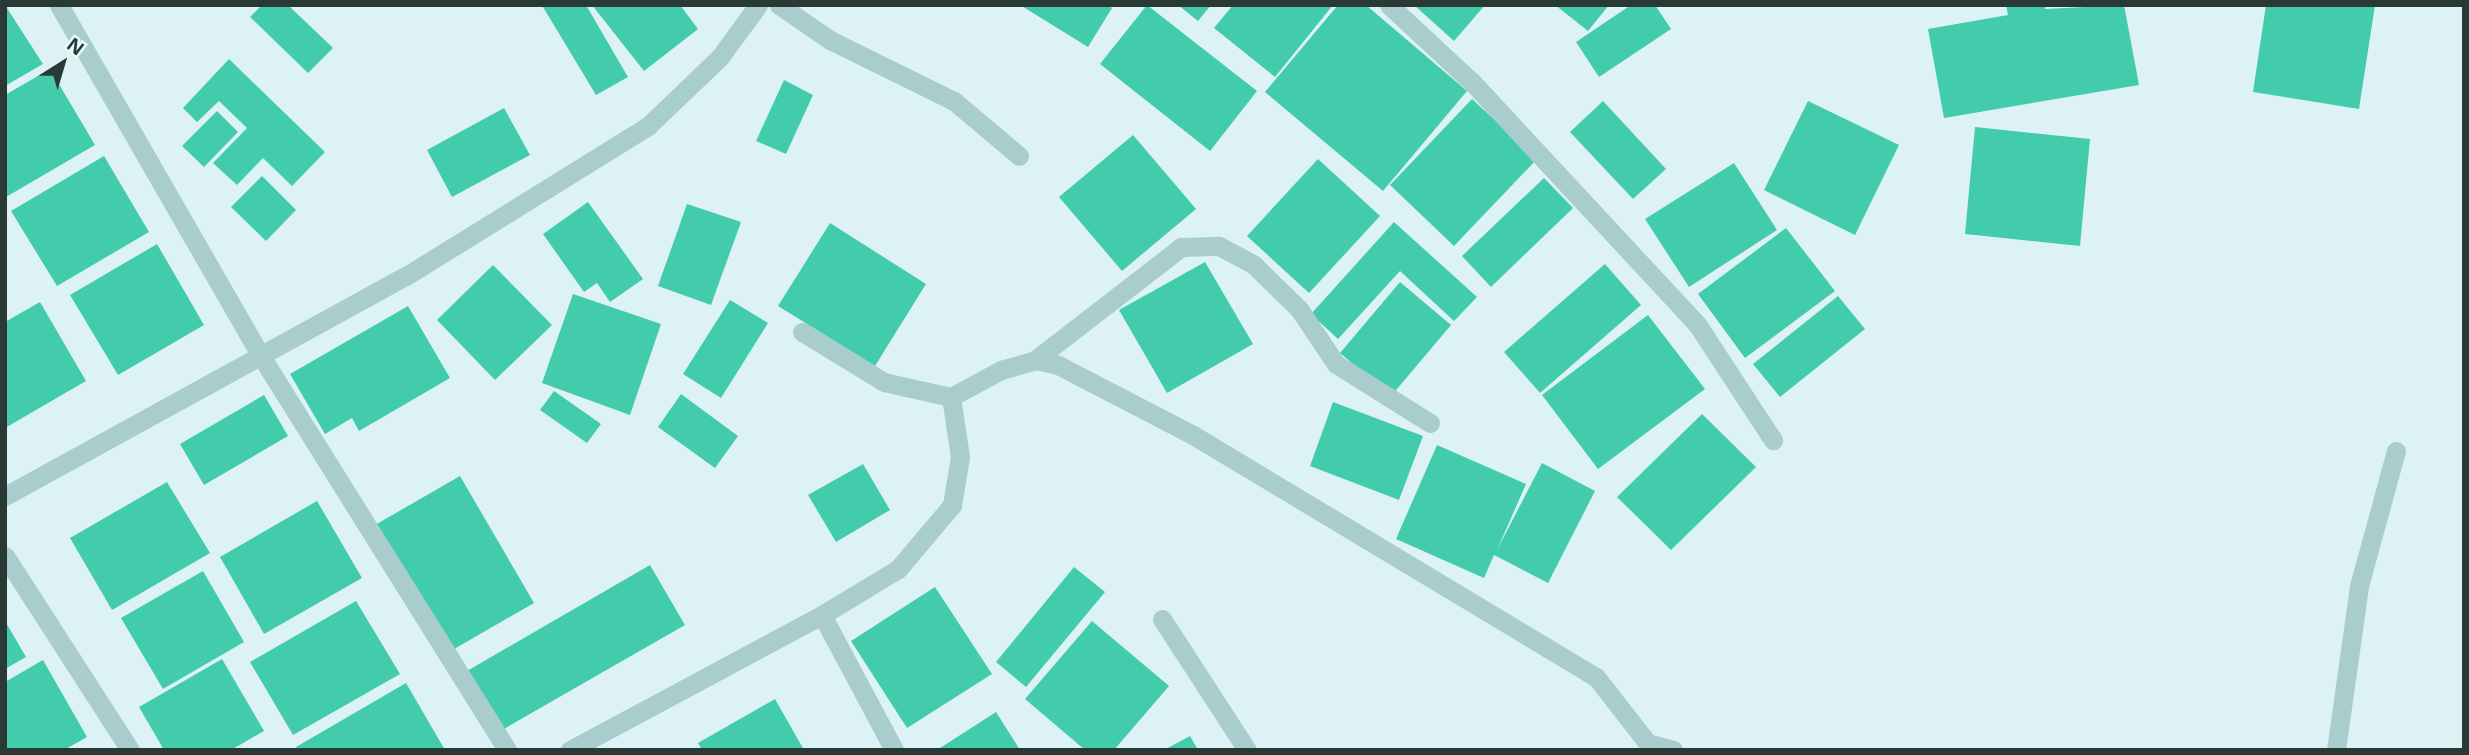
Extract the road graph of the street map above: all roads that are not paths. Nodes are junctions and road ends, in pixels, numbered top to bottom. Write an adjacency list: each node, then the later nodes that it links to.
1 (59, 5): 7 (street)
2 (758, 5): 7 (street)
3 (779, 5): 5 (street)
4 (1389, 5): 11 (street)
5 (1019, 156)
6 (802, 331): 9 (street)
7 (261, 356): 13 (street); 19 (street)
8 (1035, 360): 9 (street); 10 (street); 17 (street)
9 (951, 397): 15 (street)
10 (1430, 423)
11 (1773, 440)
12 (2396, 451): 24 (street)
13 (5, 496)
14 (5, 556): 18 (street)
15 (822, 615): 20 (street); 21 (street)
16 (1162, 619): 22 (street)
17 (1652, 747): 23 (street)
18 (130, 750)
19 (507, 750)
20 (570, 750)
21 (894, 750)
22 (1247, 750)
23 (1673, 750)
24 (2336, 750)

